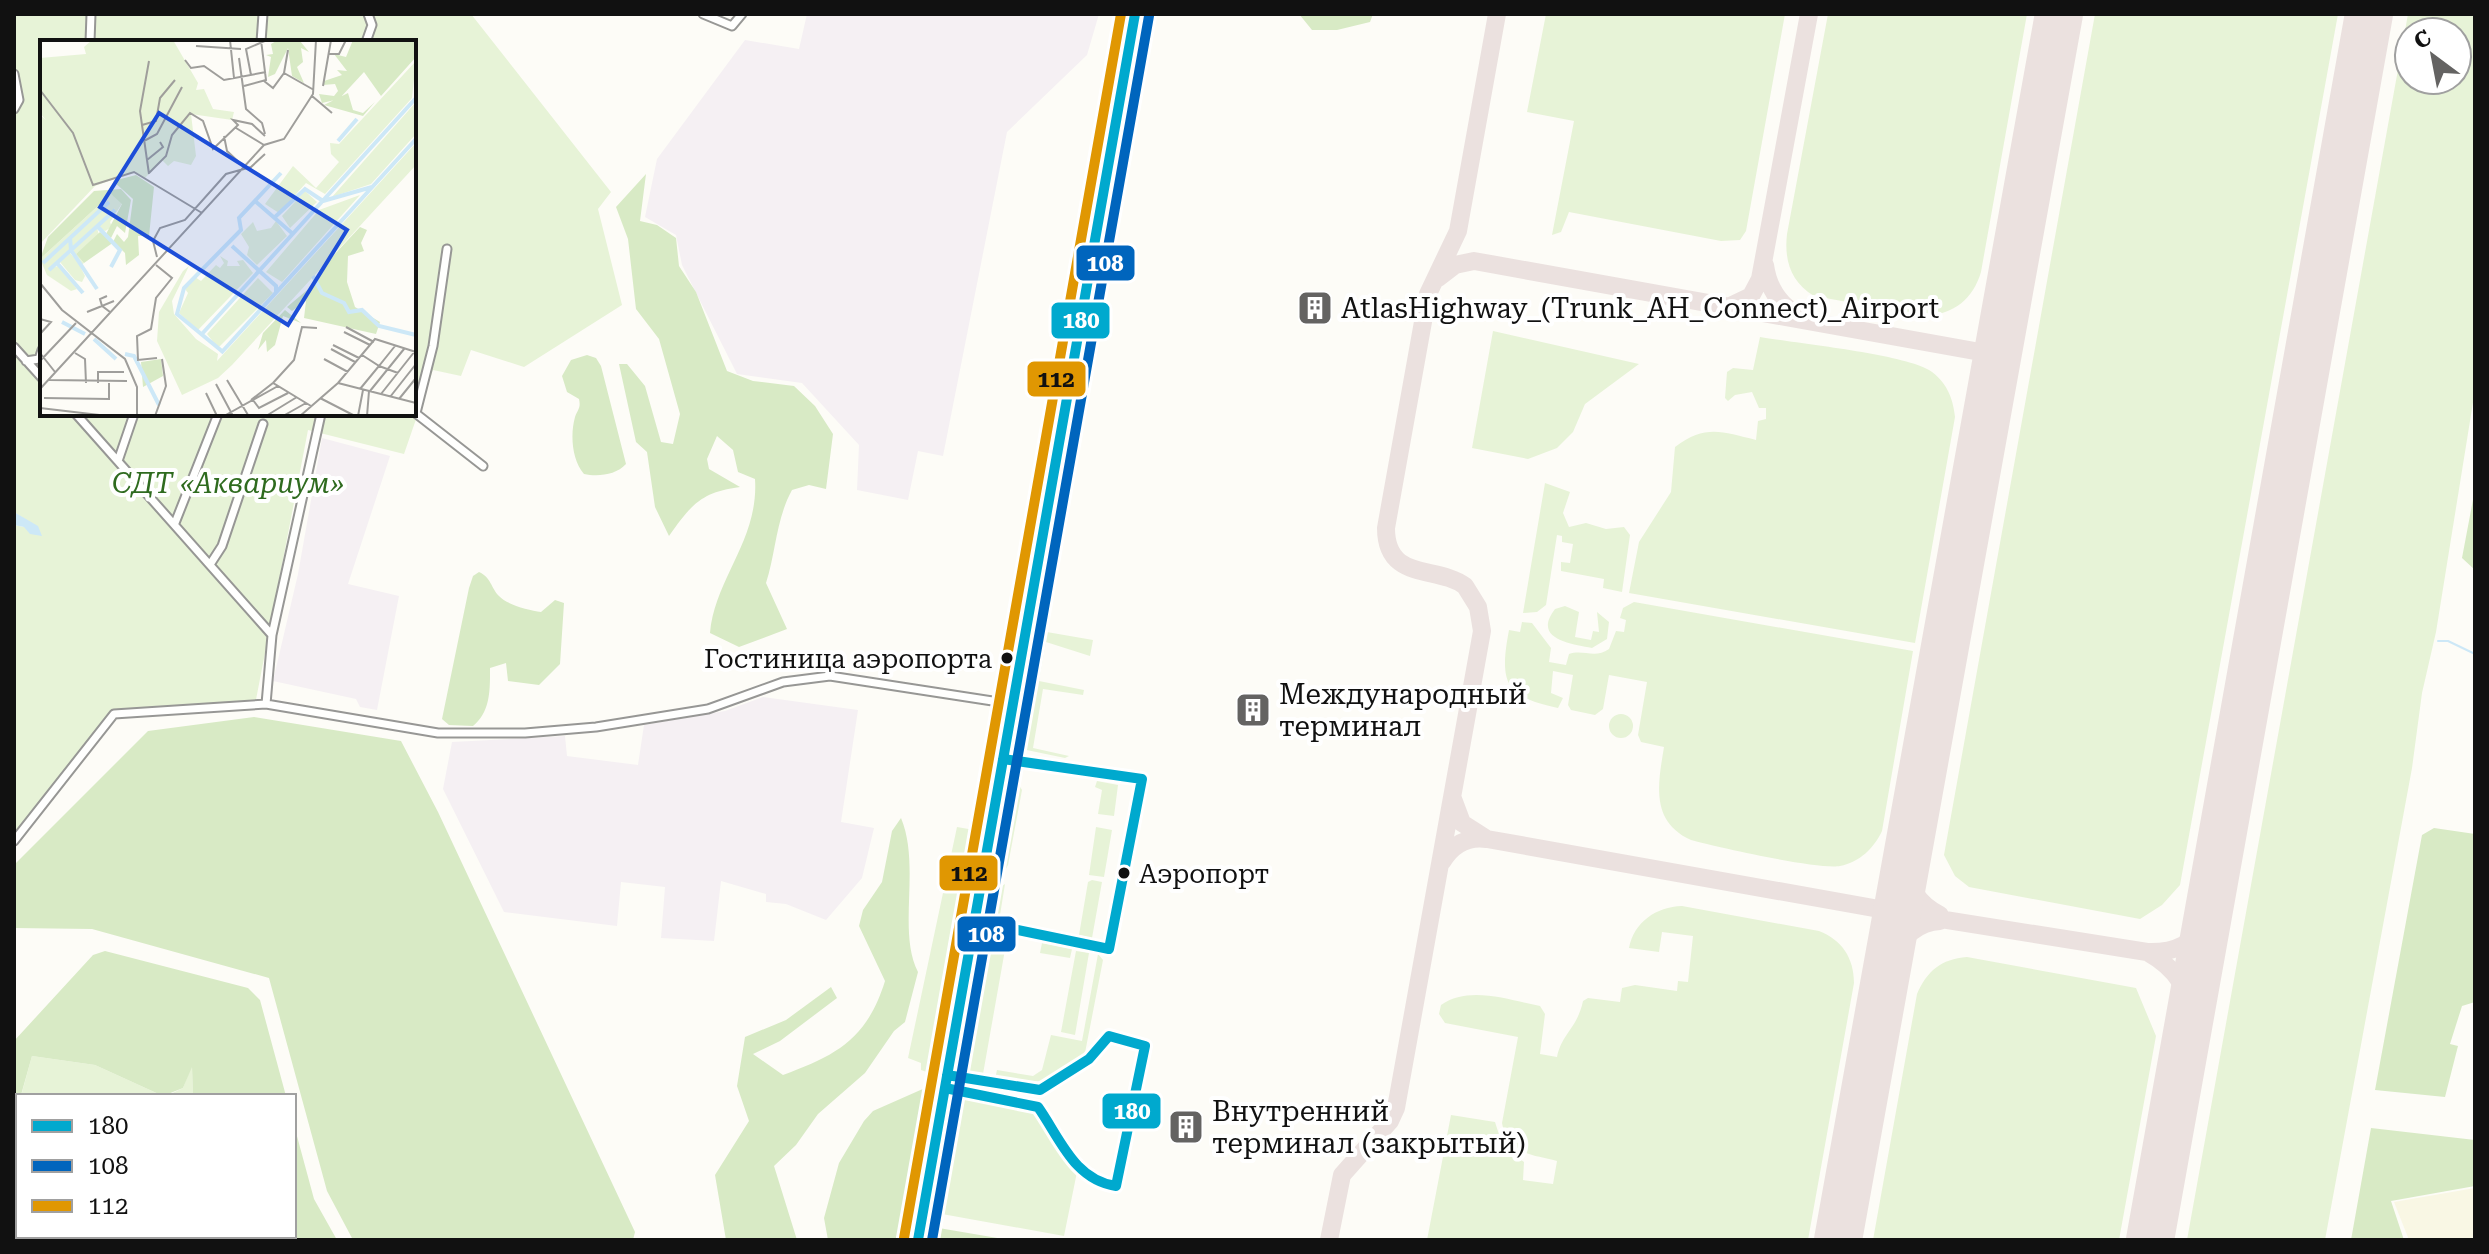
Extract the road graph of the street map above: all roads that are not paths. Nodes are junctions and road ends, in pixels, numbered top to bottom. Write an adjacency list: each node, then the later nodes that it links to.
1 (91, 14): 7 (street)
2 (263, 14): 8 (street)
3 (368, 14): 9 (street)
4 (703, 14): 5 (street)
5 (742, 14)
6 (1131, 15): 30 (main road)
7 (90, 40)
8 (261, 40)
9 (367, 40)
10 (14, 74): 11 (street)
11 (14, 109)
12 (447, 249): 17 (street)
13 (14, 347): 15 (street)
14 (40, 356): 15 (street)
15 (26, 361): 16 (street)
16 (40, 376)
17 (416, 408)
18 (416, 413): 25 (street)
19 (78, 416): 24 (street)
20 (133, 416): 24 (street)
21 (217, 416): 26 (street)
22 (321, 416): 28 (street)
23 (263, 424): 27 (street)
24 (118, 461): 26 (street)
25 (483, 466)
26 (175, 523): 27 (street)
27 (211, 563): 28 (street)
28 (272, 635): 29 (street)
29 (266, 704): 30 (street); 31 (street)
30 (1012, 704): 32 (main road)
31 (14, 841)
32 (947, 1075): 33 (main road); 33 (street)
33 (945, 1088): 34 (main road)
34 (918, 1240)

